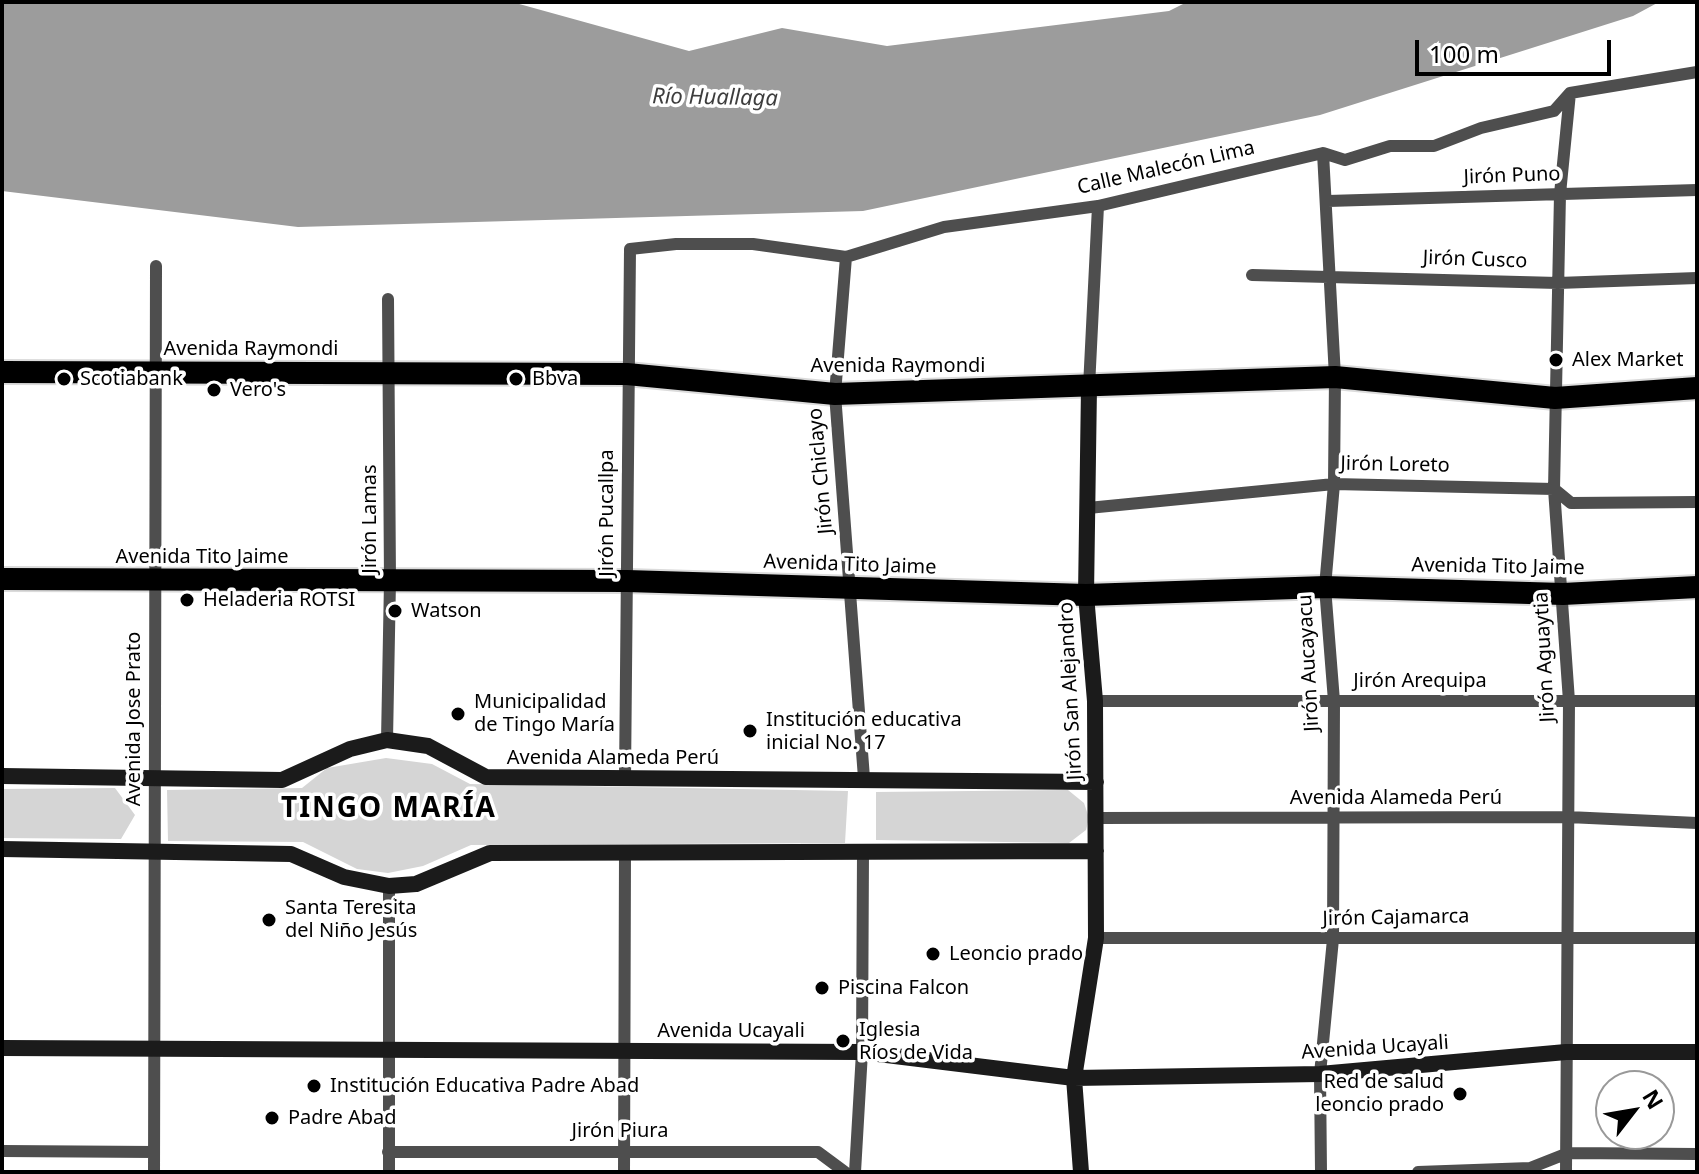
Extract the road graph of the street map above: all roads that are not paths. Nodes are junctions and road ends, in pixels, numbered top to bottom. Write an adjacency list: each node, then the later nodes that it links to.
1 (1697, 72): 2 (street, Calle Malecón Lima)
2 (1570, 93): 3 (street, Calle Malecón Lima); 5 (street, Jirón Aguaytia)
3 (1323, 153): 6 (street, Jirón Aucayacu); 7 (street, Calle Malecón Lima)
4 (1697, 190): 5 (street, Jirón Puno)
5 (1560, 194): 6 (street, Jirón Puno); 14 (street, Jirón Aguaytia)
6 (1328, 201): 12 (street, Jirón Aucayacu)
7 (1098, 206): 9 (street, Calle Malecón Lima); 21 (street, Jirón San Alejandro)
8 (630, 249): 9 (street, Calle Malecón Lima); 19 (street, Jirón Pucallpa)
9 (846, 257): 23 (street, Jirón Chiclayo)
10 (156, 266): 17 (street, Avenida Jose Prato)
11 (1252, 275): 12 (street, Jirón Cusco)
12 (1327, 275): 14 (street, Jirón Cusco); 20 (street, Jirón Aucayacu)
13 (1697, 278): 14 (street, Jirón Cusco)
14 (1558, 283): 24 (street, Jirón Aguaytia)
15 (388, 299): 18 (street, Jirón Lamas)
16 (2, 372): 17 (highway, Avenida Raymondi)
17 (156, 373): 18 (highway, Avenida Raymondi); 32 (street, Avenida Jose Prato)
18 (389, 374): 19 (highway, Avenida Raymondi); 30 (street, Jirón Lamas)
19 (627, 374): 23 (highway, Avenida Raymondi); 31 (street, Jirón Pucallpa)
20 (1335, 377): 21 (highway, Avenida Raymondi); 24 (highway, Avenida Raymondi); 25 (street, Jirón Aucayacu)
21 (1089, 387): 23 (highway, Avenida Raymondi); 28 (street, Jirón San Alejandro)
22 (1697, 388): 24 (highway, Avenida Raymondi)
23 (835, 394): 35 (street, Jirón Chiclayo)
24 (1555, 398): 26 (street, Jirón Aguaytia)
25 (1334, 484): 26 (street, Jirón Loreto); 28 (street, Jirón Loreto); 33 (street, Jirón Aucayacu)
26 (1554, 489): 27 (street, Jirón Loreto); 36 (street, Jirón Aguaytia)
27 (1697, 502)
28 (1088, 508): 37 (street, Jirón San Alejandro)
29 (2, 579): 32 (highway, Avenida Tito Jaime)
30 (390, 581): 31 (highway, Avenida Tito Jaime); 32 (highway, Avenida Tito Jaime); 42 (street, Jirón Lamas)
31 (627, 581): 35 (highway, Avenida Tito Jaime); 44 (street, Jirón Pucallpa)
32 (155, 582): 46 (street, Avenida Jose Prato)
33 (1325, 587): 36 (highway, Avenida Tito Jaime); 37 (highway, Avenida Tito Jaime); 39 (street, Jirón Aucayacu)
34 (1697, 587): 36 (highway, Avenida Tito Jaime)
35 (852, 590): 37 (highway, Avenida Tito Jaime); 45 (street, Jirón Chiclayo)
36 (1563, 594): 40 (street, Jirón Aguaytia)
37 (1086, 595): 38 (street, Jirón San Alejandro)
38 (1095, 701): 39 (street, Jirón Arequipa); 47 (street, Jirón San Alejandro)
39 (1334, 701): 40 (street, Jirón Arequipa); 50 (street, Jirón Aucayacu)
40 (1569, 701): 41 (street, Jirón Arequipa); 48 (street, Jirón Aguaytia)
41 (1697, 701)
42 (387, 740): 44 (street, Avenida Alameda Perú); 46 (street, Avenida Alameda Perú)
43 (2, 776): 46 (street, Avenida Alameda Perú)
44 (625, 778): 45 (street, Avenida Alameda Perú)
45 (864, 778): 47 (street, Avenida Alameda Perú)
46 (154, 779): 53 (street, Avenida Jose Prato)
47 (1096, 782): 49 (street, Jirón San Alejandro)
48 (1568, 817): 50 (street, Avenida Alameda Perú); 51 (street, Avenida Alameda Perú); 58 (street, Jirón Aguaytia)
49 (1096, 818): 50 (street, Avenida Alameda Perú); 54 (street, Jirón San Alejandro)
50 (1333, 818): 61 (street, Jirón Aucayacu)
51 (1697, 823)
52 (2, 849): 53 (street)
53 (154, 851): 57 (street); 63 (street, Avenida Jose Prato)
54 (1096, 851): 56 (street); 59 (street, Jirón San Alejandro)
55 (625, 852): 56 (street); 57 (street); 65 (street)
56 (863, 852): 66 (street)
57 (389, 886): 64 (street)
58 (1567, 935): 60 (street, Jirón Cajamarca); 61 (street, Jirón Cajamarca); 67 (street, Jirón Aguaytia)
59 (1096, 938): 61 (street, Jirón Cajamarca); 70 (street, Jirón San Alejandro)
60 (1697, 938)
61 (1333, 939): 69 (street, Jirón Aucayacu)
62 (2, 1048): 63 (street, Avenida Ucayali)
63 (153, 1049): 64 (street, Avenida Ucayali); 73 (street, Avenida Jose Prato)
64 (387, 1050): 65 (street, Avenida Ucayali); 74 (street)
65 (623, 1051): 66 (street, Avenida Ucayali); 72 (street)
66 (862, 1052): 70 (street, Avenida Ucayali); 81 (street)
67 (1566, 1052): 68 (street, Avenida Ucayali); 69 (street, Avenida Ucayali); 75 (street, Jirón Aguaytia)
68 (1697, 1052)
69 (1320, 1074): 70 (street, Avenida Ucayali); 83 (street, Jirón Aucayacu)
70 (1074, 1078): 82 (street, Jirón San Alejandro)
71 (2, 1151): 73 (street)
72 (623, 1151): 74 (street, Jirón Piura); 79 (street); 80 (street, Jirón Piura)
73 (154, 1152): 77 (street, Avenida Jose Prato)
74 (388, 1152): 78 (street)
75 (1568, 1153): 76 (street); 84 (street); 85 (street, Jirón Aguaytia)
76 (1697, 1154)
77 (154, 1172)
78 (389, 1172)
79 (624, 1172)
80 (845, 1172)
81 (855, 1172)
82 (1081, 1172)
83 (1321, 1172)
84 (1418, 1172)
85 (1566, 1172)

